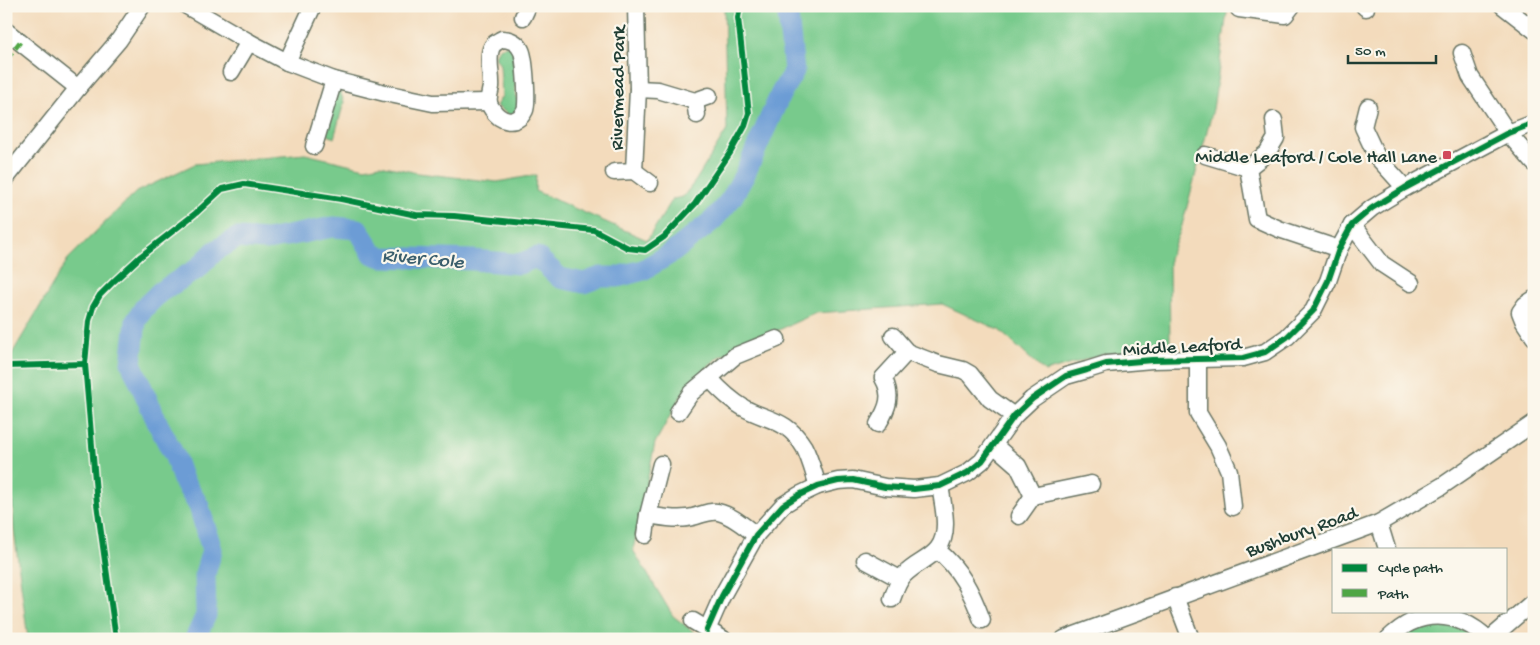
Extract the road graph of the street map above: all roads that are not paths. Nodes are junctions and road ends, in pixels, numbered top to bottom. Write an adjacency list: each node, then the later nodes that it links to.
1 (142, 6): 15 (street)
2 (187, 6): 10 (street)
3 (313, 6): 12 (street)
4 (636, 6): 16 (street, Rivermead Park)
5 (1292, 6): 7 (street)
6 (1504, 6): 8 (street)
7 (1240, 10)
8 (1534, 30)
9 (6, 31): 15 (street)
10 (249, 42): 12 (street); 13 (street)
11 (1462, 53): 22 (street)
12 (287, 62): 14 (street)
13 (231, 72)
14 (334, 80): 17 (street); 23 (street)
15 (78, 88): 29 (street)
16 (638, 89): 18 (street); 27 (street, Rivermead Park)
17 (488, 102)
18 (700, 104)
19 (1368, 107): 31 (street)
20 (1274, 120): 26 (street)
21 (1534, 123): 22 (street, Middle Leaford)
22 (1508, 133): 25 (street); 31 (street, Middle Leaford)
23 (314, 146)
24 (1206, 155): 26 (street)
25 (1534, 163)
26 (1248, 168): 33 (street)
27 (634, 171): 28 (street, Rivermead Park); 30 (street, Rivermead Park)
28 (614, 172)
29 (6, 178)
30 (650, 183)
31 (1405, 188): 32 (street, Middle Leaford)
32 (1352, 225): 33 (street, Middle Leaford); 34 (street)
33 (1339, 249): 40 (street, Middle Leaford)
34 (1411, 282)
35 (1534, 299): 37 (street)
36 (893, 336): 39 (street)
37 (1534, 337)
38 (777, 339): 41 (street)
39 (907, 352): 43 (street); 45 (street)
40 (1198, 359): 43 (street, Middle Leaford); 52 (street)
41 (709, 378): 42 (street); 49 (street)
42 (678, 412)
43 (1014, 416): 46 (street, Middle Leaford)
44 (1534, 423): 55 (street, Bushbury Road)
45 (878, 424)
46 (994, 445): 50 (street, Middle Leaford); 51 (street)
47 (661, 464): 53 (street)
48 (1091, 484): 51 (street)
49 (818, 486): 50 (street, Middle Leaford); 56 (street, Middle Leaford)
50 (940, 486): 59 (street)
51 (1033, 496): 54 (street)
52 (1233, 506)
53 (648, 515): 56 (street); 57 (street)
54 (1019, 516)
55 (1379, 523): 58 (street); 62 (street, Bushbury Road)
56 (756, 534): 67 (street, Middle Leaford)
57 (645, 535)
58 (1387, 548)
59 (938, 550): 61 (street); 66 (street)
60 (865, 560): 61 (street)
61 (900, 579): 63 (street)
62 (1175, 598): 69 (street, Bushbury Road); 70 (street)
63 (892, 599)
64 (1534, 601): 72 (street)
65 (1410, 616): 71 (street); 72 (street)
66 (982, 620)
67 (700, 629): 68 (street)
68 (723, 639)
69 (1064, 639)
70 (1191, 639)
71 (1388, 639)
72 (1489, 639)

